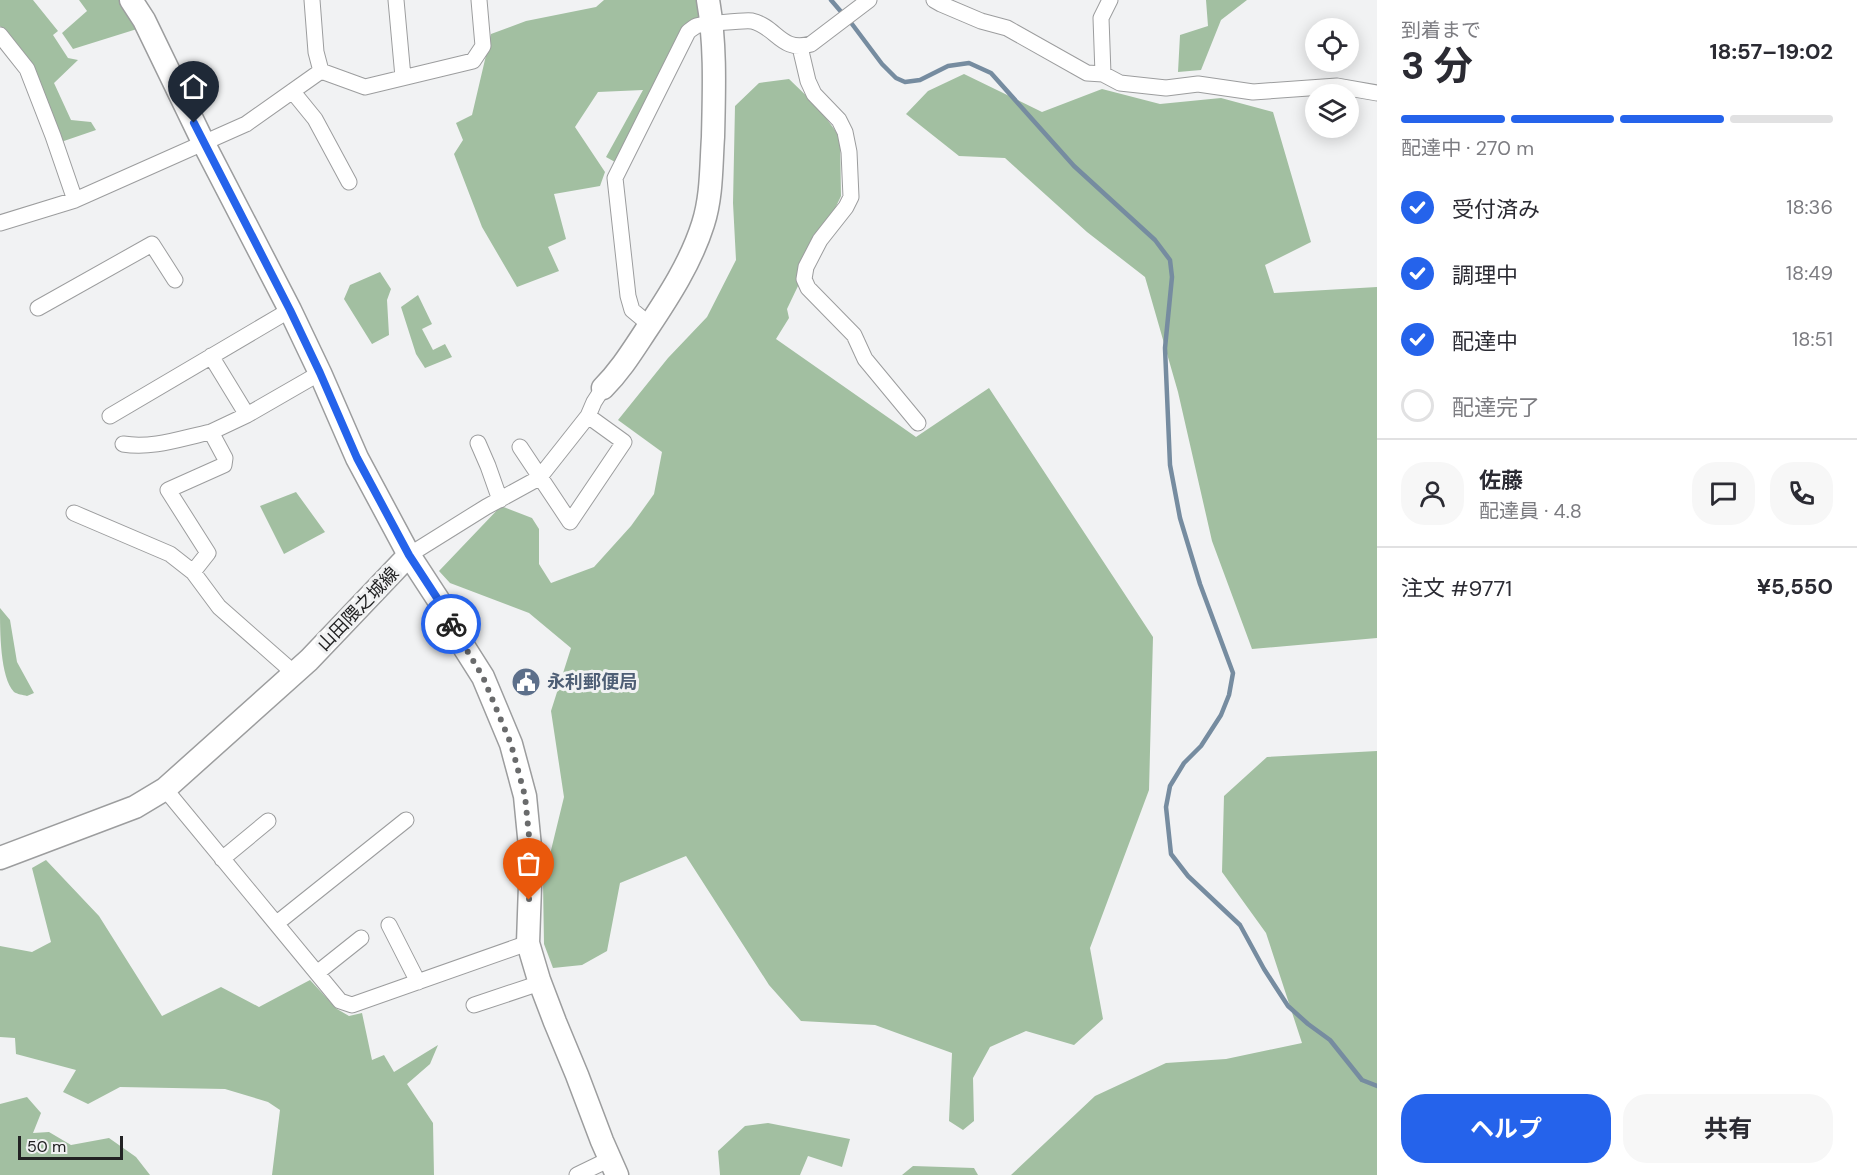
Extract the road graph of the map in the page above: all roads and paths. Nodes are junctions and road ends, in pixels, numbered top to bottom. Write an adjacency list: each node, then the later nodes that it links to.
1 (131, 0): 17 (main road, 山田隈之城線)
2 (312, 0): 12 (street)
3 (396, 0): 14 (street)
4 (479, 0): 14 (street)
5 (708, 0): 9 (main road)
6 (869, 0): 11 (street)
7 (934, 0): 13 (street)
8 (1110, 0): 13 (street)
9 (712, 24): 11 (street); 24 (main road); 24 (street)
10 (0, 34): 19 (street)
11 (800, 47): 31 (street)
12 (321, 71): 14 (street); 15 (street)
13 (1103, 74): 16 (street)
14 (403, 77)
15 (293, 92): 17 (street); 18 (street)
16 (1377, 93)
17 (204, 144): 19 (street); 23 (main road, 山田隈之城線)
18 (349, 182)
19 (75, 200): 20 (street)
20 (0, 224)
21 (175, 280): 22 (street)
22 (38, 308)
23 (290, 310): 25 (street); 26 (main road, 山田隈之城線)
24 (650, 326): 27 (main road)
25 (212, 356): 28 (street); 29 (street)
26 (320, 373): 28 (street); 39 (main road, 山田隈之城線)
27 (603, 388): 30 (street)
28 (247, 414): 32 (street)
29 (110, 416)
30 (588, 416): 36 (street); 36 (street)
31 (918, 423)
32 (211, 432): 34 (street); 40 (street)
33 (478, 443): 37 (street)
34 (123, 444)
35 (520, 447): 36 (street)
36 (539, 478): 37 (street)
37 (500, 500): 39 (street)
38 (74, 513): 40 (street)
39 (409, 555): 41 (main road, 山田隈之城線); 50 (main road)
40 (193, 572): 41 (street)
41 (294, 673): 42 (main road, 山田隈之城線)
42 (165, 789): 45 (main road, 山田隈之城線); 46 (street)
43 (406, 820): 47 (street)
44 (268, 821): 46 (street)
45 (0, 858)
46 (222, 859): 47 (street)
47 (276, 923): 51 (street)
48 (389, 925): 52 (street)
49 (361, 938): 51 (street)
50 (528, 943): 52 (street); 53 (main road)
51 (317, 973): 52 (street)
52 (418, 982)
53 (540, 983): 54 (street); 55 (main road)
54 (474, 1005)
55 (614, 1167): 56 (street)
56 (577, 1175)

